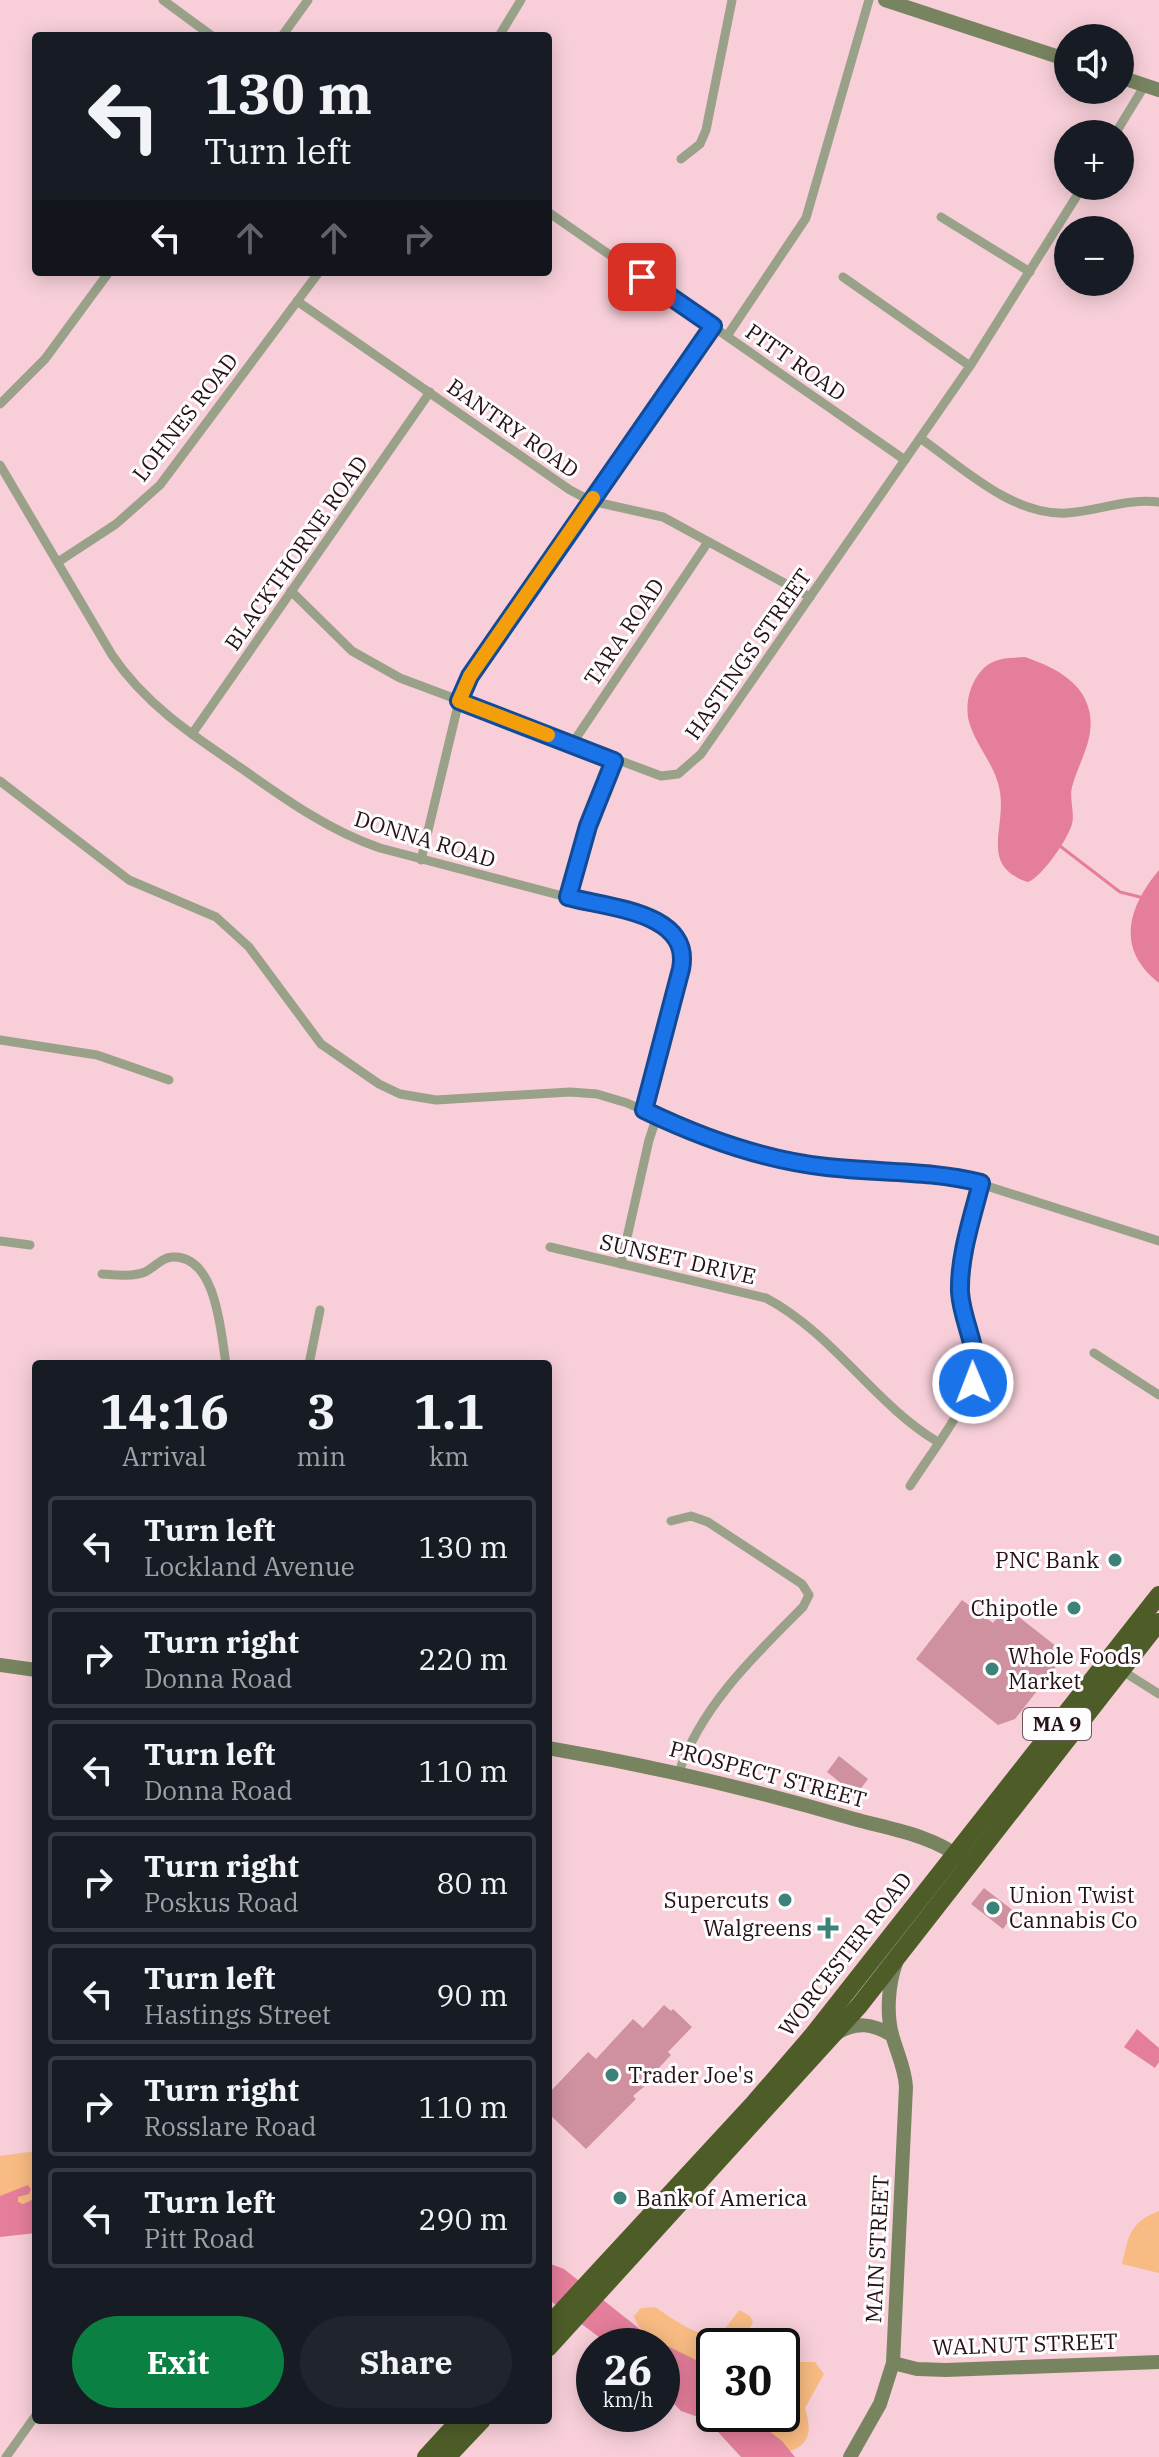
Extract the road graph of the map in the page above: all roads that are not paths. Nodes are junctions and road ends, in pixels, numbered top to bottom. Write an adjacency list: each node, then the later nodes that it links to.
1 (163, 0): 7 (street)
2 (308, 0): 8 (street)
3 (521, 0): 9 (street)
4 (732, 0): 14 (street)
5 (869, 0): 24 (street)
6 (885, 0): 10 (street)
7 (207, 32)
8 (285, 32)
9 (501, 32)
10 (1054, 55)
11 (1134, 81): 12 (street)
12 (1155, 88): 13 (street)
13 (1127, 120)
14 (681, 159)
15 (1074, 200): 18 (street, HASTINGS STREET)
16 (552, 215): 23 (street, PITT ROAD)
17 (941, 217): 18 (street)
18 (1030, 272): 25 (street, HASTINGS STREET)
19 (106, 276): 27 (street)
20 (316, 276): 22 (street, LOHNES ROAD)
21 (843, 277): 25 (street)
22 (297, 301): 26 (street, BANTRY ROAD); 34 (street, LOHNES ROAD)
23 (713, 326): 24 (street, PITT ROAD); 31 (street)
24 (727, 336): 29 (street, PITT ROAD)
25 (970, 366): 28 (street, HASTINGS STREET)
26 (430, 392): 31 (street, BANTRY ROAD); 35 (street, BLACKTHORNE ROAD)
27 (0, 404)
28 (920, 438): 29 (street, HASTINGS STREET); 32 (street)
29 (905, 460): 36 (street, HASTINGS STREET)
30 (0, 465): 34 (street, DONNA ROAD)
31 (591, 501): 33 (street, BANTRY ROAD); 37 (street)
32 (1159, 502)
33 (708, 542): 36 (street, BANTRY ROAD); 39 (street, TARA ROAD)
34 (58, 562): 38 (street, DONNA ROAD)
35 (291, 591): 37 (street, HASTINGS STREET); 38 (street, BLACKTHORNE ROAD)
36 (810, 597): 40 (street, HASTINGS STREET)
37 (459, 701): 39 (street, HASTINGS STREET); 42 (street)
38 (192, 734): 42 (street, DONNA ROAD)
39 (572, 744): 40 (street, HASTINGS STREET)
40 (614, 761): 43 (street)
41 (0, 781): 46 (street)
42 (421, 860): 43 (street, DONNA ROAD)
43 (568, 897): 46 (street, DONNA ROAD)
44 (0, 1040): 45 (street)
45 (169, 1080)
46 (644, 1110): 47 (street)
47 (657, 1116): 48 (street); 53 (street)
48 (981, 1183): 50 (street); 60 (street)
49 (0, 1241): 51 (street)
50 (1159, 1241)
51 (30, 1245)
52 (550, 1247): 53 (street, SUNSET DRIVE)
53 (621, 1264): 60 (street, SUNSET DRIVE)
54 (102, 1274): 57 (street)
55 (320, 1310): 58 (street)
56 (1094, 1353): 59 (street)
57 (225, 1360)
58 (310, 1360)
59 (1159, 1395)
60 (938, 1442): 61 (street)
61 (910, 1486)
62 (671, 1521): 70 (street)
63 (1159, 1595): 71 (highway, WORCESTER ROAD / MA 9)
64 (1159, 1622): 67 (highway, WORCESTER ROAD / MA 9)
65 (0, 1665): 66 (street)
66 (32, 1669)
67 (1121, 1670): 68 (street); 71 (highway, WORCESTER ROAD / MA 9)
68 (1159, 1694)
69 (552, 1749): 70 (street, PROSPECT STREET)
70 (679, 1772): 71 (street, PROSPECT STREET)
71 (961, 1858): 72 (highway, WORCESTER ROAD / MA 9); 75 (highway, WORCESTER ROAD / MA 9)
72 (899, 1957): 73 (highway, WORCESTER ROAD / MA 9); 74 (street, MAIN STREET)
73 (836, 2034): 74 (street); 75 (highway, WORCESTER ROAD / MA 9)
74 (892, 2035): 78 (street, MAIN STREET)
75 (605, 2275): 76 (highway, WORCESTER ROAD / MA 9)
76 (554, 2327)
77 (1159, 2362): 78 (street, WALNUT STREET)
78 (893, 2363): 85 (street, MAIN STREET)
79 (32, 2421): 82 (street)
80 (456, 2424): 83 (highway)
81 (478, 2424): 84 (highway)
82 (6, 2457)
83 (426, 2457)
84 (447, 2457)
85 (850, 2457)

